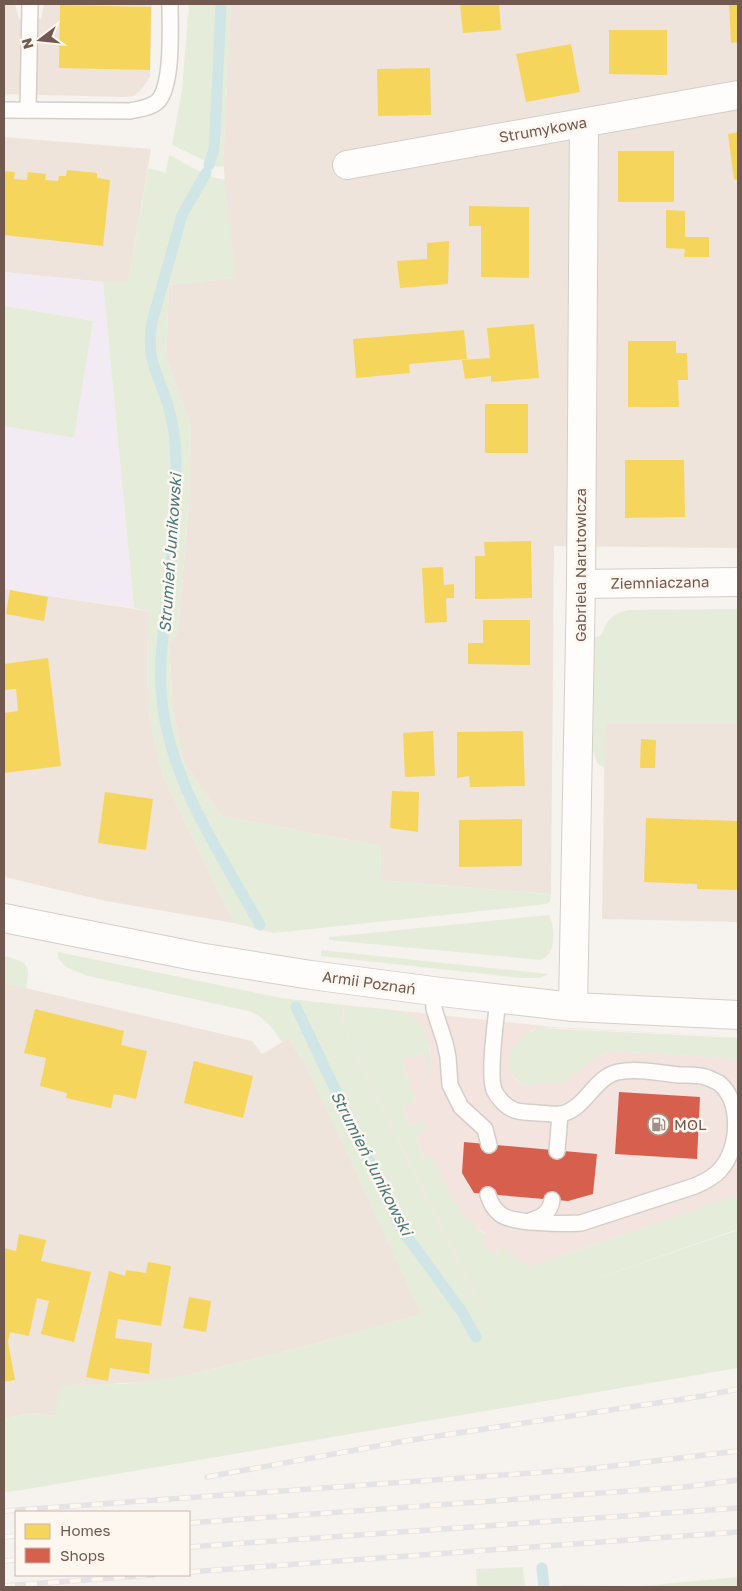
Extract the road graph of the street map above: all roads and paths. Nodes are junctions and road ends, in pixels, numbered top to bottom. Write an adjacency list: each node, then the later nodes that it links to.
1 (30, 4): 5 (lane)
2 (170, 4): 5 (lane)
3 (738, 95): 6 (street, Strumykowa)
4 (4, 110): 5 (lane)
5 (28, 110)
6 (584, 124): 7 (street, Strumykowa); 9 (street, Gabriela Narutowicza)
7 (347, 165)
8 (738, 582): 9 (street, Ziemniaczana)
9 (582, 584): 13 (street, Gabriela Narutowicza)
10 (4, 918): 11 (street, Armii Poznań)
11 (433, 991): 12 (street, Armii Poznań); 17 (lane)
12 (498, 999): 13 (street, Armii Poznań); 16 (lane)
13 (573, 1007): 14 (street, Armii Poznań)
14 (738, 1015)
15 (736, 1110): 16 (lane); 21 (lane)
16 (560, 1114): 18 (lane)
17 (489, 1145)
18 (557, 1151)
19 (488, 1195): 21 (lane)
20 (552, 1200): 21 (lane)
21 (529, 1222)

